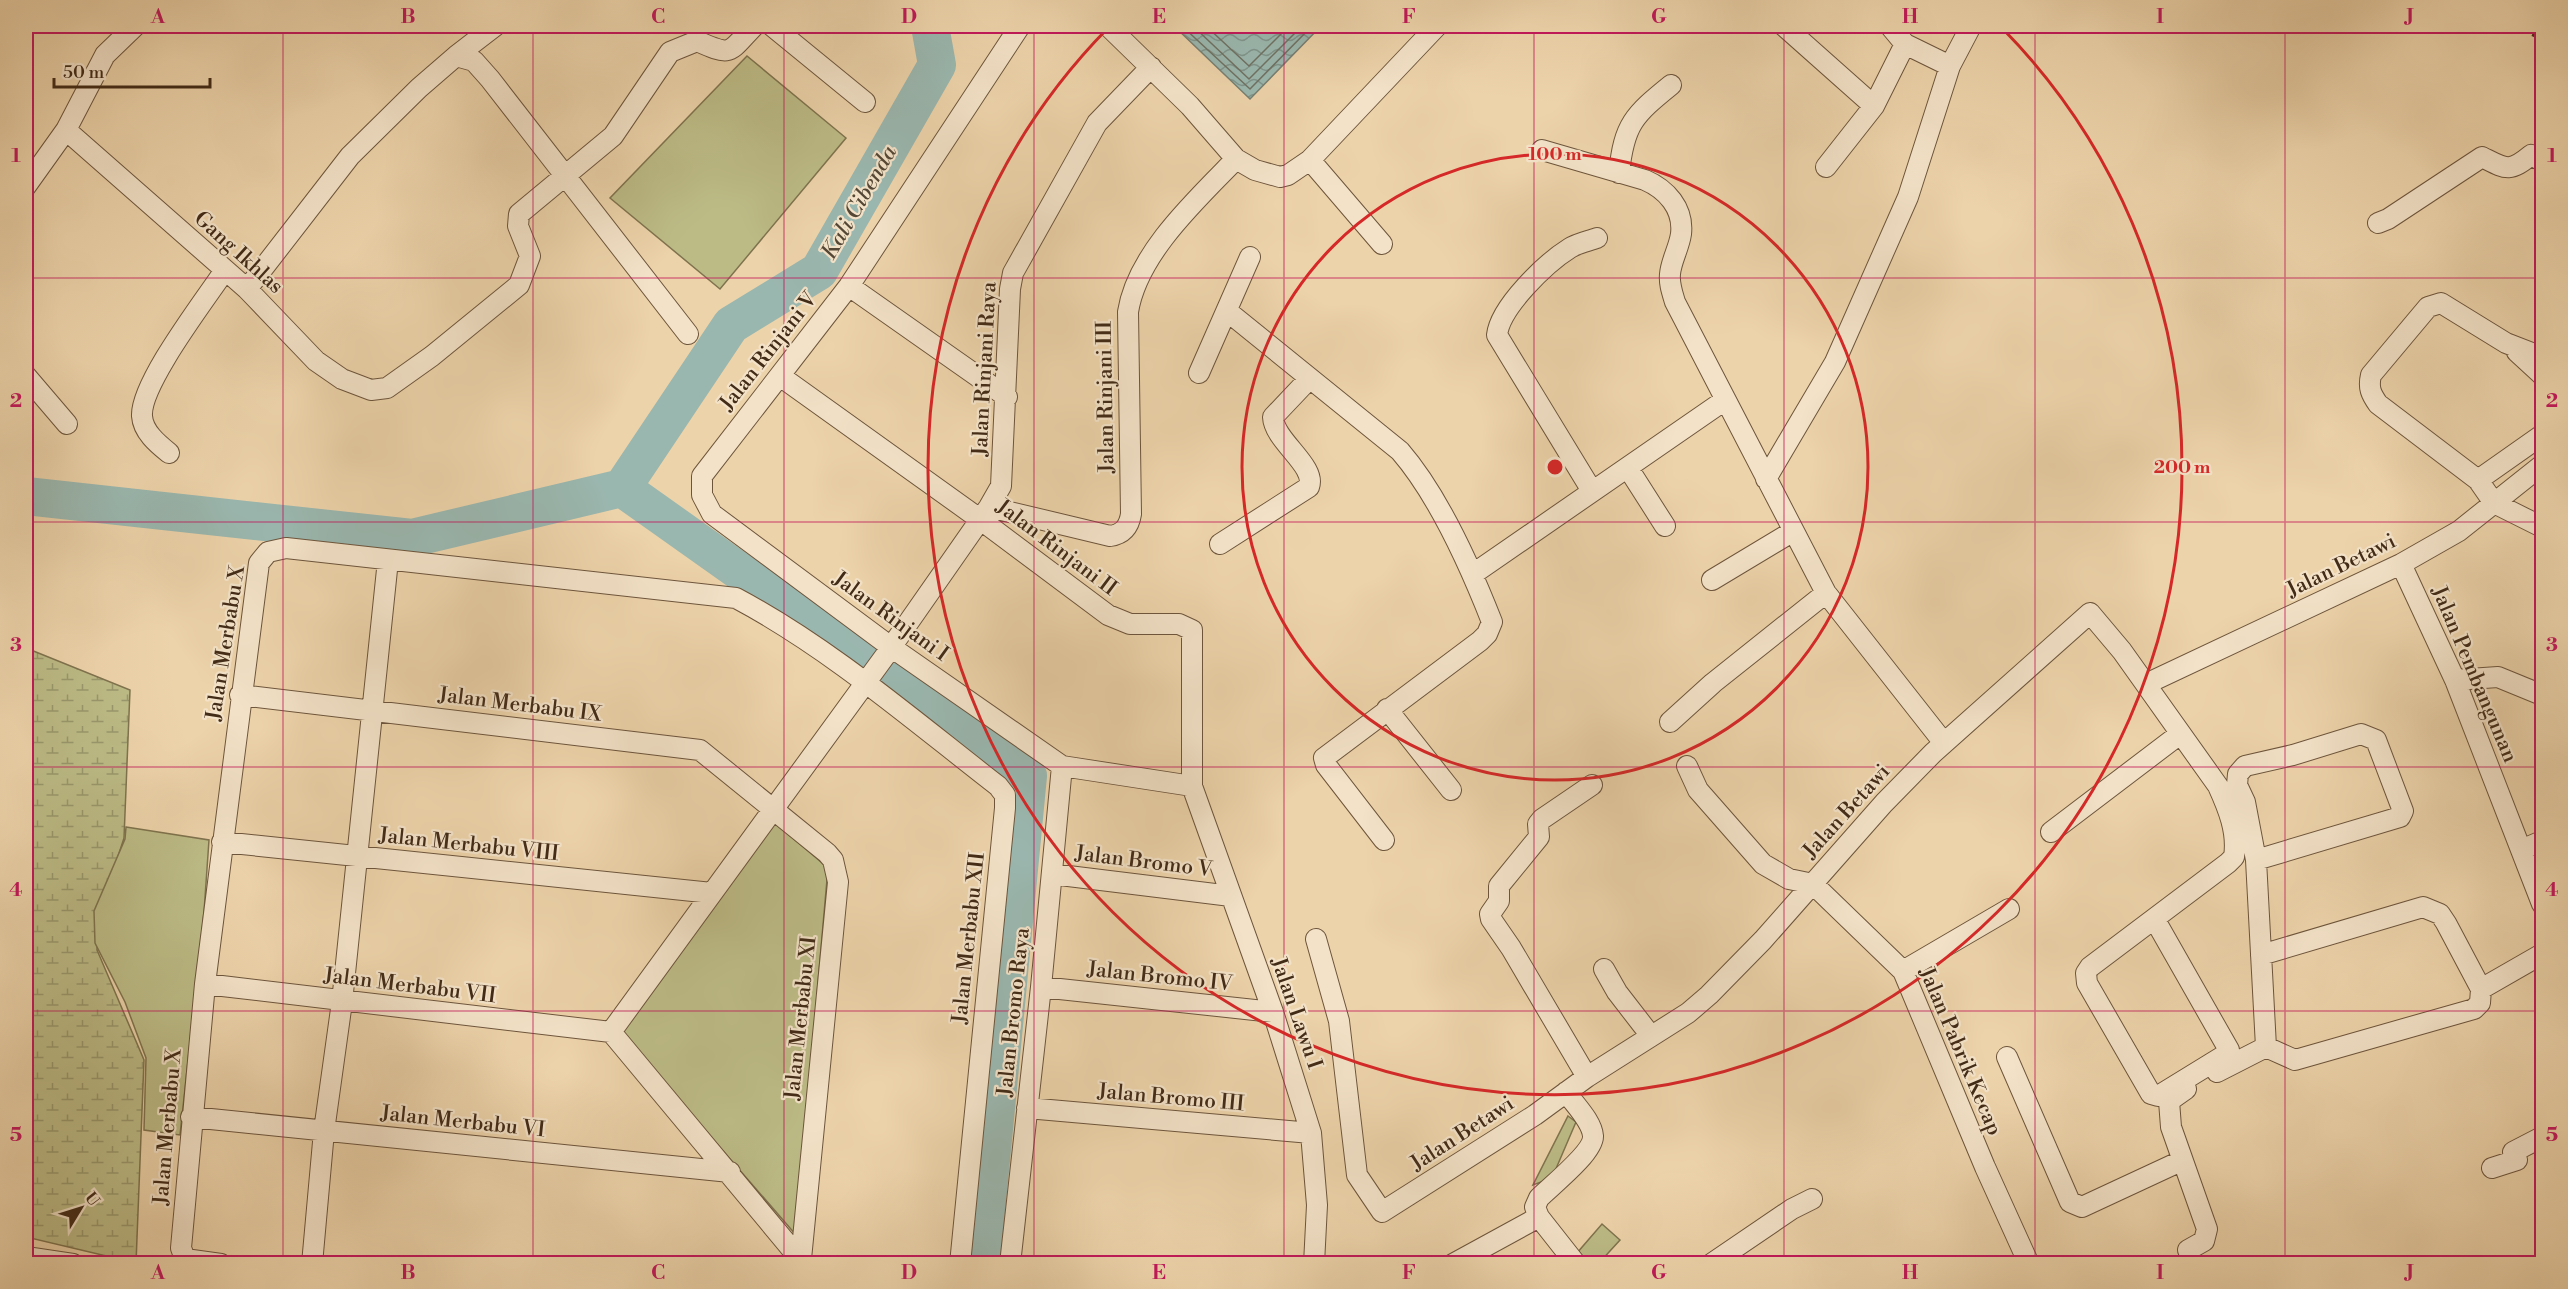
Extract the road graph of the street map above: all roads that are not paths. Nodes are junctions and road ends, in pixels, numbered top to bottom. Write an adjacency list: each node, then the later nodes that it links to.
1 (135, 26): 20 (street)
2 (495, 26): 14 (street)
3 (683, 26): 12 (street)
4 (754, 26): 12 (street)
5 (772, 26): 18 (street)
6 (1020, 26): 34 (street, Jalan Rinjani V)
7 (1108, 26): 16 (street)
8 (1437, 26): 23 (street)
9 (1784, 26): 19 (street)
10 (1890, 26): 13 (street)
11 (1971, 26): 15 (street)
12 (697, 41): 27 (street)
13 (1905, 44): 15 (street); 19 (street)
14 (456, 56): 27 (street); 35 (street)
15 (1950, 66): 52 (street)
16 (1151, 67): 22 (street); 45 (street, Jalan Rinjani Raya)
17 (1671, 85): 26 (street)
18 (865, 102)
19 (1875, 106): 25 (street)
20 (66, 130): 28 (street); 33 (street, Gang Ikhlas)
21 (1542, 150): 26 (street)
22 (1236, 159): 23 (street); 57 (street, Jalan Rinjani III)
23 (1310, 160): 31 (street)
24 (2542, 161): 29 (street)
25 (1826, 167)
26 (1619, 173): 46 (street)
27 (566, 178): 35 (street, Gang Ikhlas); 37 (street)
28 (26, 186)
29 (2378, 223)
30 (1597, 238): 54 (street)
31 (1382, 244)
32 (1251, 257): 36 (street)
33 (225, 270): 35 (street, Gang Ikhlas); 49 (street)
34 (849, 286): 43 (street, Jalan Rinjani V); 45 (street)
35 (247, 289)
36 (1227, 311): 40 (street); 44 (street)
37 (688, 334)
38 (2506, 343): 39 (street); 41 (street); 53 (street)
39 (2542, 357)
40 (1199, 373)
41 (2542, 375)
42 (26, 376): 47 (street)
43 (780, 376): 55 (street, Jalan Rinjani V); 57 (street, Jalan Rinjani II)
44 (1309, 379): 61 (street); 64 (street)
45 (1007, 397): 57 (street, Jalan Rinjani Raya)
46 (1725, 400): 51 (street); 52 (street)
47 (67, 424)
48 (2542, 435): 53 (street)
49 (169, 453)
50 (2542, 465): 56 (street, Jalan Betawi)
51 (1628, 468): 54 (street); 58 (street)
52 (1766, 479): 60 (street)
53 (2478, 480): 56 (street)
54 (1592, 491): 64 (street)
55 (702, 495): 67 (street, Jalan Rinjani I)
56 (2494, 503): 59 (street); 63 (street, Jalan Betawi)
57 (985, 514): 67 (street, Jalan Rinjani Raya); 81 (street, Jalan Rinjani II)
58 (1665, 526)
59 (2542, 527)
60 (1792, 532): 65 (street); 66 (street)
61 (1220, 544)
62 (388, 561): 68 (street, Jalan Merbabu X); 71 (street, Jalan Merbabu X); 74 (street)
63 (2401, 564): 69 (street, Jalan Pembangunan); 70 (street, Jalan Betawi)
64 (1473, 574): 73 (street)
65 (1712, 580)
66 (1826, 593): 75 (street); 77 (street)
67 (888, 651): 68 (street, Jalan Rinjani Raya); 78 (street, Jalan Rinjani I)
68 (868, 680): 83 (street, Jalan Rinjani Raya); 131 (street, Jalan Merbabu XII)
69 (2455, 681): 72 (street); 88 (street, Jalan Pembangunan)
70 (2146, 684): 76 (street, Jalan Betawi); 77 (street, Jalan Betawi)
71 (240, 695): 74 (street, Jalan Merbabu IX); 87 (street, Jalan Merbabu X)
72 (2542, 695)
73 (1387, 709): 82 (street); 85 (street)
74 (373, 711): 83 (street, Jalan Merbabu IX); 89 (street)
75 (1670, 722)
76 (2180, 734): 84 (street); 97 (street, Jalan Betawi)
77 (1944, 743): 92 (street, Jalan Betawi)
78 (1062, 766): 81 (street); 91 (street, Jalan Bromo Raya)
79 (1687, 766): 92 (street)
80 (1592, 785): 112 (street)
81 (1192, 786): 94 (street, Jalan Lawu I)
82 (1451, 790)
83 (774, 809): 93 (street, Jalan Rinjani Raya); 127 (street, Jalan Merbabu XI)
84 (2051, 832)
85 (1384, 840)
86 (2542, 841): 88 (street)
87 (222, 843): 89 (street, Jalan Merbabu VIII); 103 (street, Jalan Merbabu X)
88 (2521, 850): 95 (street, Jalan Pembangunan)
89 (357, 857): 93 (street, Jalan Merbabu VIII); 106 (street)
90 (2256, 860): 90 (street); 100 (street)
91 (1052, 874): 94 (street, Jalan Bromo V); 104 (street, Jalan Bromo Raya)
92 (1813, 884): 102 (street, Jalan Pabrik Kecap); 109 (street, Jalan Betawi)
93 (712, 893): 108 (street, Jalan Rinjani Raya)
94 (1231, 896): 107 (street, Jalan Lawu I)
95 (2542, 904)
96 (2009, 909): 102 (street)
97 (2155, 920): 97 (street, Jalan Betawi)
98 (1316, 939): 113 (street, Jalan Betawi)
99 (2542, 954): 105 (street)
100 (2261, 955): 105 (street); 110 (street)
101 (1604, 969): 109 (street)
102 (1903, 971): 136 (street, Jalan Pabrik Kecap)
103 (205, 984): 106 (street, Jalan Merbabu VII); 115 (street, Jalan Merbabu X)
104 (1041, 987): 107 (street, Jalan Bromo IV); 114 (street, Jalan Bromo Raya)
105 (2481, 989): 110 (street)
106 (342, 1002): 108 (street, Jalan Merbabu VII); 116 (street)
107 (1273, 1012): 117 (street, Jalan Lawu I)
108 (611, 1032): 121 (street)
109 (1651, 1036): 112 (street, Jalan Betawi)
110 (2266, 1047): 119 (street)
111 (2007, 1057): 119 (street)
112 (1587, 1077): 113 (street, Jalan Betawi)
113 (1566, 1092): 123 (street)
114 (1027, 1108): 117 (street, Jalan Bromo III); 132 (street, Jalan Bromo Raya)
115 (191, 1117): 116 (street, Jalan Merbabu VI); 129 (street, Jalan Merbabu X)
116 (324, 1131): 121 (street, Jalan Merbabu VI); 130 (street)
117 (1311, 1133): 133 (street, Jalan Lawu I)
118 (2542, 1137): 120 (street)
119 (2181, 1161): 124 (street)
120 (2492, 1168)
121 (730, 1172): 127 (street)
122 (1812, 1199): 135 (street)
123 (1539, 1217): 125 (street); 134 (street)
124 (2188, 1250)
125 (1570, 1256)
126 (26, 1257): 128 (street)
127 (802, 1262)
128 (73, 1263)
129 (221, 1263)
130 (312, 1263)
131 (960, 1263)
132 (1010, 1263)
133 (1314, 1263)
134 (1453, 1263)
135 (1711, 1263)
136 (2029, 1263)

